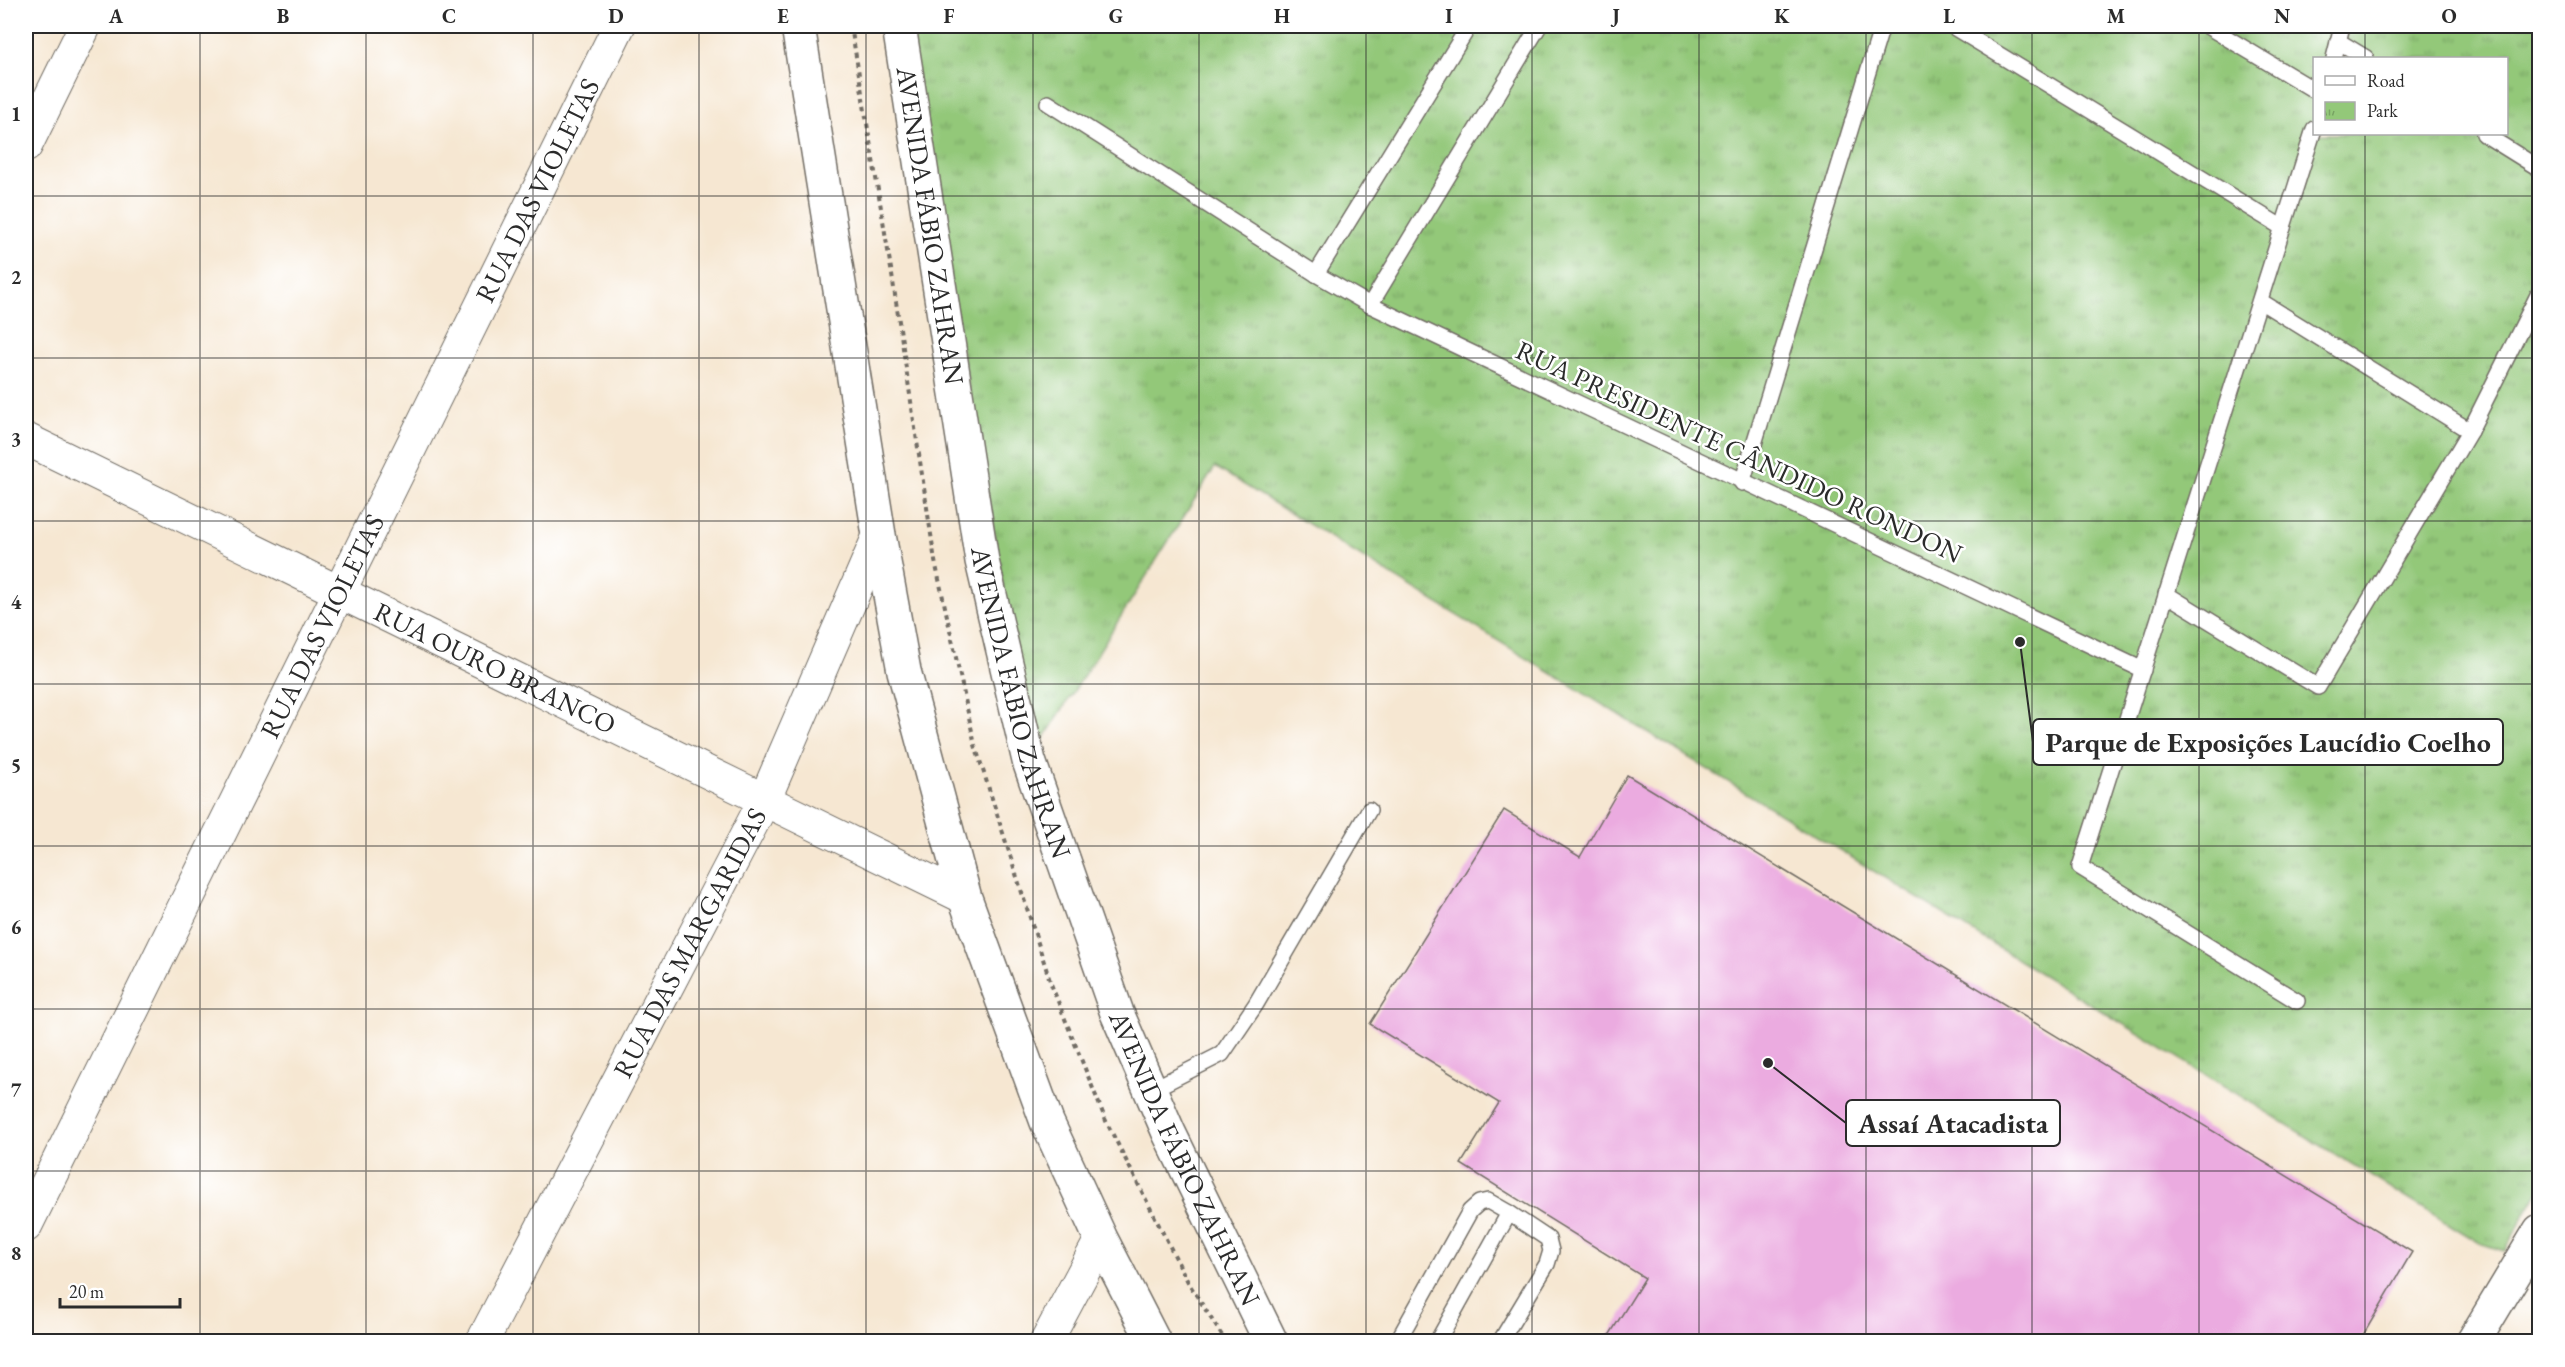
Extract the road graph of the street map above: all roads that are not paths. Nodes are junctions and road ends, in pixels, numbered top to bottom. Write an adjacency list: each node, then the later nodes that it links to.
1 (85, 26): 18 (street)
2 (619, 26): 29 (street, RUA DAS VIOLETAS)
3 (798, 26): 28 (main road)
4 (899, 26): 36 (main road, AVENIDA FÁBIO ZAHRAN)
5 (1469, 26): 21 (lane)
6 (1539, 26): 24 (lane)
7 (1882, 26): 27 (lane)
8 (1952, 26): 20 (lane)
9 (2206, 26): 14 (lane)
10 (2342, 26): 11 (lane)
11 (2338, 41): 12 (lane); 13 (lane)
12 (2334, 57)
13 (2364, 57)
14 (2313, 89)
15 (1048, 103): 21 (lane, RUA PRESIDENTE CÂNDIDO RONDON)
16 (2313, 132): 20 (lane)
17 (2486, 135): 19 (lane)
18 (26, 146)
19 (2540, 169)
20 (2283, 228): 23 (lane)
21 (1316, 274): 24 (lane, RUA PRESIDENTE CÂNDIDO RONDON)
22 (2540, 291): 25 (lane)
23 (2260, 301): 25 (lane); 30 (lane)
24 (1370, 305): 27 (lane, RUA PRESIDENTE CÂNDIDO RONDON)
25 (2470, 431): 30 (lane)
26 (26, 439): 29 (street, RUA OURO BRANCO)
27 (1742, 483): 31 (lane, RUA PRESIDENTE CÂNDIDO RONDON)
28 (879, 535): 32 (street, RUA DAS MARGARIDAS); 34 (main road)
29 (339, 592): 32 (street, RUA OURO BRANCO); 38 (street, RUA DAS VIOLETAS)
30 (2166, 594): 31 (lane)
31 (2142, 670): 35 (lane)
32 (764, 801): 34 (street, RUA OURO BRANCO); 41 (street, RUA DAS MARGARIDAS)
33 (1369, 810): 36 (lane)
34 (965, 898): 40 (main road)
35 (2297, 1001)
36 (1150, 1090): 44 (main road, AVENIDA FÁBIO ZAHRAN)
37 (1509, 1212): 45 (lane); 46 (lane); 47 (lane)
38 (26, 1226)
39 (2540, 1231): 48 (main road)
40 (1101, 1239): 42 (street); 43 (main road)
41 (482, 1341)
42 (1046, 1341)
43 (1154, 1341)
44 (1271, 1341)
45 (1397, 1341)
46 (1437, 1341)
47 (1500, 1341)
48 (2473, 1341)

